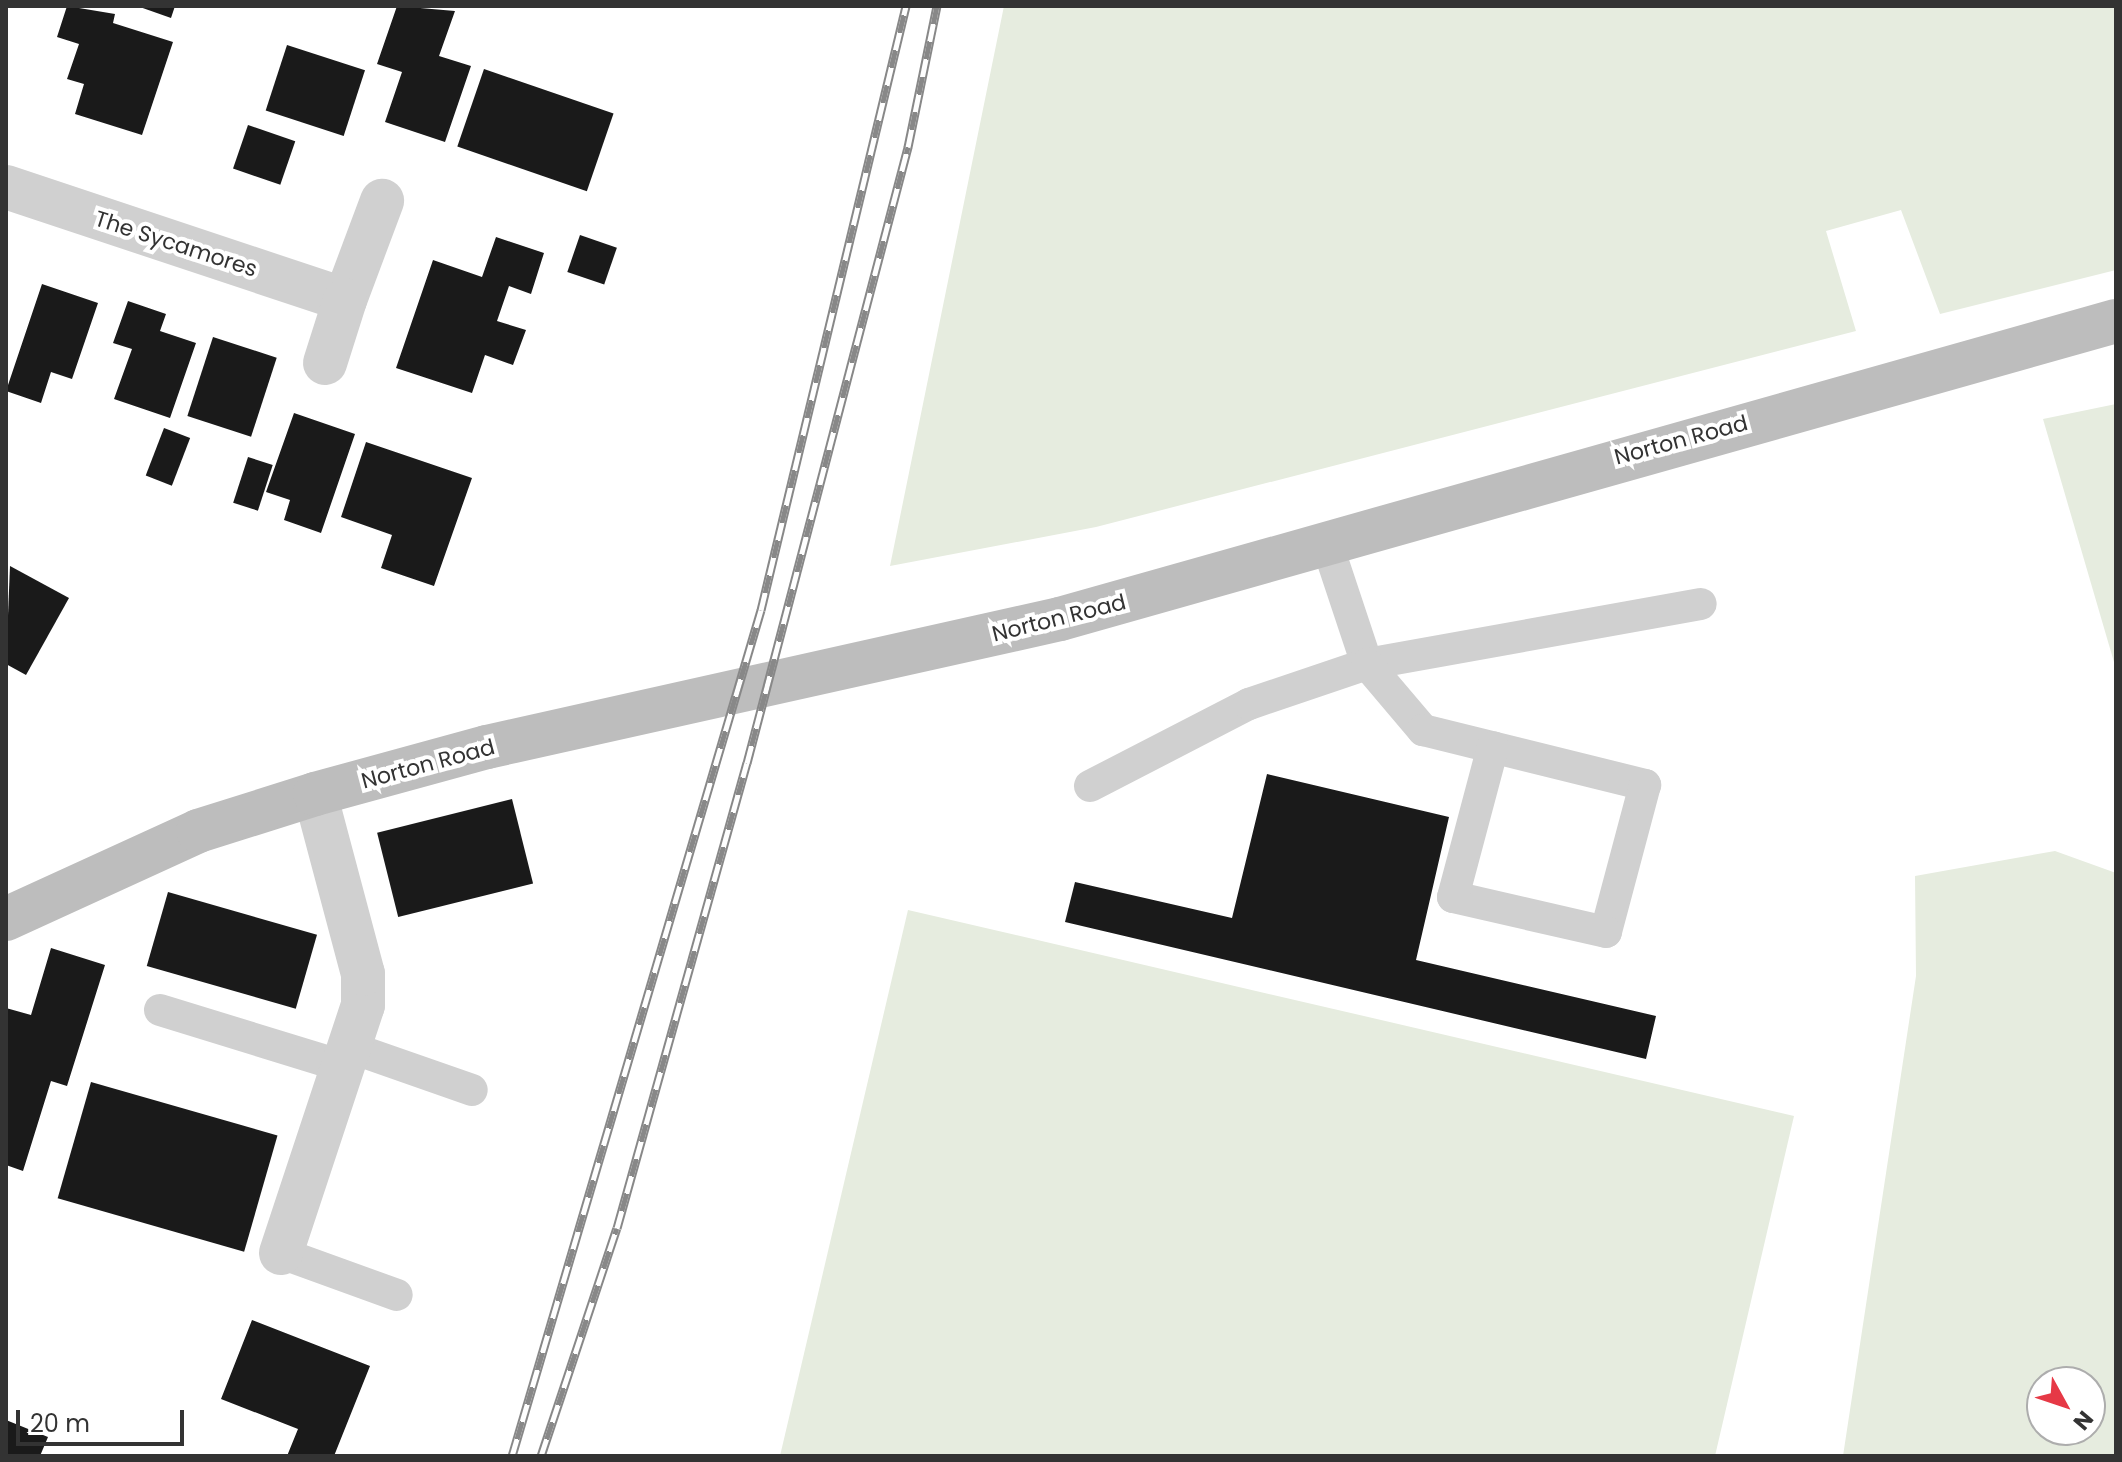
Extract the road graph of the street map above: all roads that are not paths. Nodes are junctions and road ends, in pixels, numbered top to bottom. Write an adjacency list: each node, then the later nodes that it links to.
1 (6, 187): 3 (street, The Sycamores)
2 (382, 201): 3 (street)
3 (345, 300): 5 (street)
4 (2116, 321): 6 (street, Norton Road)
5 (325, 363)
6 (1328, 547): 8 (lane); 11 (street, Norton Road)
7 (1701, 604): 8 (lane)
8 (1367, 664): 9 (lane); 10 (lane)
9 (1493, 747): 9 (lane)
10 (1090, 786)
11 (315, 794): 12 (street, Norton Road); 14 (street)
12 (6, 919)
13 (160, 1010): 14 (lane)
14 (346, 1056): 15 (lane); 16 (street)
15 (472, 1090)
16 (281, 1253): 17 (lane)
17 (397, 1295)

